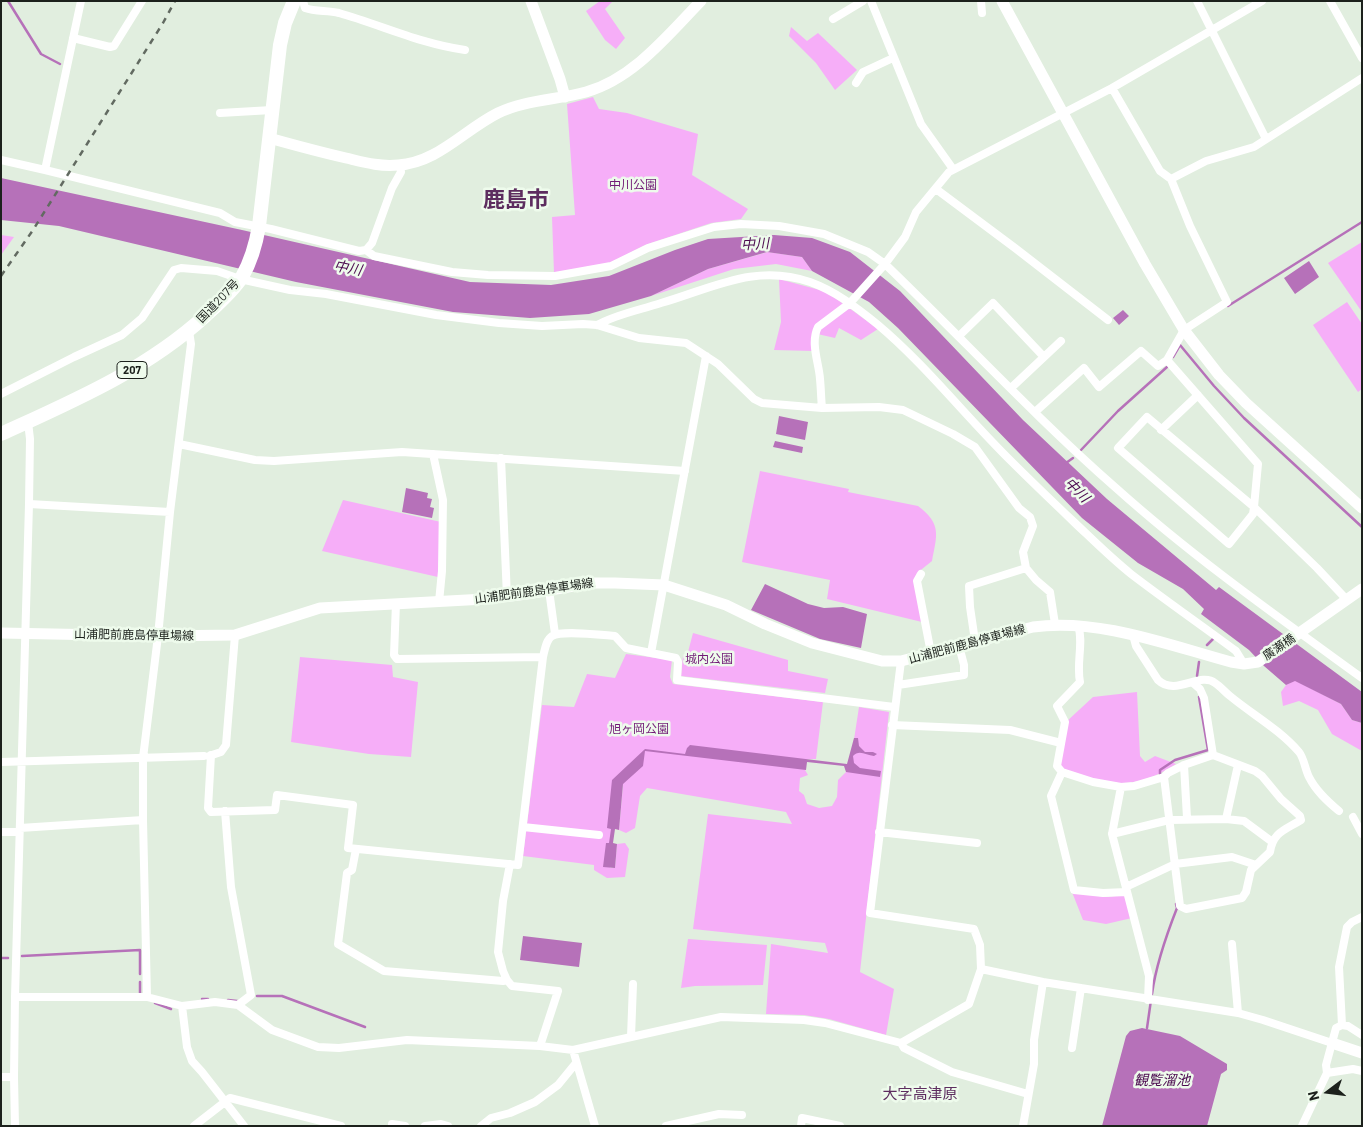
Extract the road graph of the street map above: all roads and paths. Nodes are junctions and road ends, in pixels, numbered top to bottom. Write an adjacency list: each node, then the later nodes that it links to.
1 (81, 1): 17 (street)
2 (142, 1): 17 (street)
3 (294, 1): 25 (highway, 国道207号 / 207)
4 (302, 1): 18 (street)
5 (531, 1): 24 (main road)
6 (701, 1): 24 (main road)
7 (863, 1): 15 (street)
8 (871, 1): 19 (street)
9 (981, 1): 14 (street)
10 (1002, 1): 27 (main road)
11 (1197, 1): 16 (street)
12 (1262, 1): 16 (street)
13 (1330, 1): 20 (street)
14 (982, 13)
15 (832, 19)
16 (1211, 32): 23 (street); 29 (street)
17 (73, 38): 33 (street)
18 (465, 50)
19 (893, 58): 22 (street); 32 (street)
20 (1362, 58)
21 (1362, 78): 29 (street)
22 (856, 83)
23 (1112, 88): 27 (street); 34 (street)
24 (565, 97): 31 (main road)
25 (272, 110): 26 (street); 28 (highway, 国道207号 / 207)
26 (220, 113)
27 (1062, 113): 32 (street); 43 (main road)
28 (269, 138): 31 (main road); 36 (highway, 国道207号 / 207)
29 (1266, 139): 34 (street)
30 (1, 160): 33 (street)
31 (400, 165): 37 (street)
32 (954, 169): 35 (street)
33 (45, 170): 36 (street)
34 (1171, 179): 43 (street)
35 (936, 189): 38 (street); 41 (street)
36 (259, 228): 37 (street); 39 (highway, 国道207号 / 207)
37 (366, 250): 38 (street)
38 (885, 264): 40 (street); 45 (street)
39 (241, 277): 42 (street); 44 (highway, 国道207号 / 207); 51 (street)
40 (850, 302): 42 (street); 53 (street); 91 (street)
41 (1108, 320)
42 (597, 325): 47 (street)
43 (1184, 330): 49 (street); 64 (main road)
44 (189, 331): 55 (highway, 国道207号 / 207); 58 (street)
45 (959, 336): 48 (street); 50 (street)
46 (1061, 341): 48 (street)
47 (706, 356): 53 (street); 61 (street)
48 (1044, 357): 50 (street)
49 (1167, 360): 52 (street); 54 (street)
50 (1010, 388): 54 (street)
51 (1, 394)
52 (1198, 396): 56 (street); 63 (street)
53 (822, 408): 66 (street)
54 (1035, 412): 79 (street)
55 (28, 422): 57 (highway, 国道207号 / 207); 62 (street)
56 (1161, 430): 63 (street); 63 (street)
57 (1, 434)
58 (179, 444): 59 (street); 65 (street)
59 (433, 454): 60 (street); 73 (street)
60 (501, 458): 61 (street); 71 (street)
61 (685, 471): 68 (street)
62 (29, 504): 65 (street); 78 (street)
63 (1254, 508): 72 (street)
64 (1362, 508)
65 (170, 512): 83 (street)
66 (1026, 568): 75 (street); 84 (street)
67 (921, 574): 87 (street)
68 (664, 585): 70 (main road, 山浦肥前鹿島停車場線); 86 (street); 89 (main road, 山浦肥前鹿島停車場線)
69 (1362, 589): 72 (main road)
70 (549, 590): 71 (main road, 山浦肥前鹿島停車場線); 81 (street)
71 (507, 597): 73 (main road, 山浦肥前鹿島停車場線)
72 (1347, 600): 79 (main road)
73 (439, 602): 74 (main road, 山浦肥前鹿島停車場線)
74 (396, 603): 80 (main road, 山浦肥前鹿島停車場線); 88 (street)
75 (1055, 624): 76 (main road, 山浦肥前鹿島停車場線); 84 (main road, 山浦肥前鹿島停車場線)
76 (1078, 625): 82 (main road, 山浦肥前鹿島停車場線); 97 (street)
77 (1, 633): 78 (main road, 山浦肥前鹿島停車場線)
78 (26, 633): 83 (main road, 山浦肥前鹿島停車場線); 102 (street)
79 (1300, 633): 90 (main road, 廣瀬橋); 92 (street)
80 (235, 634): 83 (main road, 山浦肥前鹿島停車場線); 99 (street)
81 (555, 634): 86 (street); 88 (street)
82 (1133, 635): 91 (main road, 山浦肥前鹿島停車場線); 93 (street)
83 (158, 636): 100 (street)
84 (975, 641): 85 (main road, 山浦肥前鹿島停車場線)
85 (960, 646): 87 (main road, 山浦肥前鹿島停車場線); 94 (street)
86 (652, 653): 95 (street)
87 (932, 653): 89 (main road, 山浦肥前鹿島停車場線)
88 (544, 656): 115 (street)
89 (901, 661): 94 (street)
90 (1258, 662): 91 (main road, 山浦肥前鹿島停車場線)
91 (1244, 664)
92 (1362, 678)
93 (1193, 683): 98 (street); 109 (street)
94 (898, 684): 95 (street)
95 (894, 707): 96 (street)
96 (892, 725): 97 (street); 118 (street)
97 (1061, 743): 105 (street)
98 (1213, 755): 103 (street); 104 (street)
99 (208, 756): 100 (street); 108 (street)
100 (144, 758): 102 (street); 113 (street)
101 (1, 762): 102 (street)
102 (21, 762): 116 (street)
103 (1184, 765): 106 (street); 111 (street)
104 (1238, 765): 112 (street); 122 (street)
105 (1062, 772): 107 (street); 128 (street)
106 (1164, 777): 107 (street); 114 (street)
107 (1121, 787): 119 (street)
108 (225, 811): 124 (street); 139 (street)
109 (1339, 811)
110 (1353, 817): 120 (street)
111 (1187, 818): 112 (street); 114 (street)
112 (1226, 819): 122 (street)
113 (143, 820): 116 (street); 136 (street)
114 (1169, 820): 119 (street); 126 (street)
115 (522, 827): 121 (street); 125 (street)
116 (20, 830): 117 (street); 137 (street)
117 (1, 832)
118 (879, 832): 123 (street); 131 (street)
119 (1112, 834): 128 (street)
120 (1362, 834)
121 (599, 835)
122 (1272, 841): 127 (street)
123 (977, 843)
124 (356, 849): 125 (street); 132 (street)
125 (510, 864): 132 (street)
126 (1175, 864): 127 (street); 127 (street); 128 (street)
127 (1256, 865)
128 (1127, 889): 138 (street)
129 (1362, 917): 142 (street)
130 (1232, 944): 141 (street)
131 (981, 969): 133 (street); 145 (street)
132 (507, 980): 147 (street)
133 (1044, 982): 135 (street); 156 (street)
134 (633, 984): 144 (street)
135 (1081, 988): 138 (street); 148 (street)
136 (147, 996): 137 (street); 140 (street)
137 (15, 997): 155 (street)
138 (1151, 1000): 141 (street)
139 (238, 1005): 140 (street); 147 (street)
140 (182, 1006): 157 (street)
141 (1238, 1014): 146 (street)
142 (1342, 1025): 143 (street); 146 (street)
143 (1362, 1035)
144 (631, 1037): 145 (street); 149 (street)
145 (901, 1043): 156 (street)
146 (1332, 1043): 150 (main road); 153 (street)
147 (540, 1046): 149 (street)
148 (1072, 1048)
149 (573, 1050): 151 (street)
150 (1362, 1054)
151 (576, 1063): 167 (street); 168 (street)
152 (1362, 1071): 153 (street)
153 (1327, 1073): 173 (street)
154 (1, 1077): 155 (street)
155 (14, 1077): 159 (street)
156 (1028, 1094): 172 (street)
157 (226, 1101): 160 (street); 161 (street); 162 (street)
158 (742, 1115): 169 (street)
159 (15, 1126)
160 (194, 1126)
161 (244, 1126)
162 (341, 1126)
163 (392, 1126): 164 (street)
164 (405, 1126)
165 (426, 1126): 166 (street)
166 (448, 1126)
167 (481, 1126)
168 (595, 1126)
169 (666, 1126)
170 (801, 1126): 171 (street)
171 (840, 1126)
172 (1023, 1126)
173 (1302, 1126)

